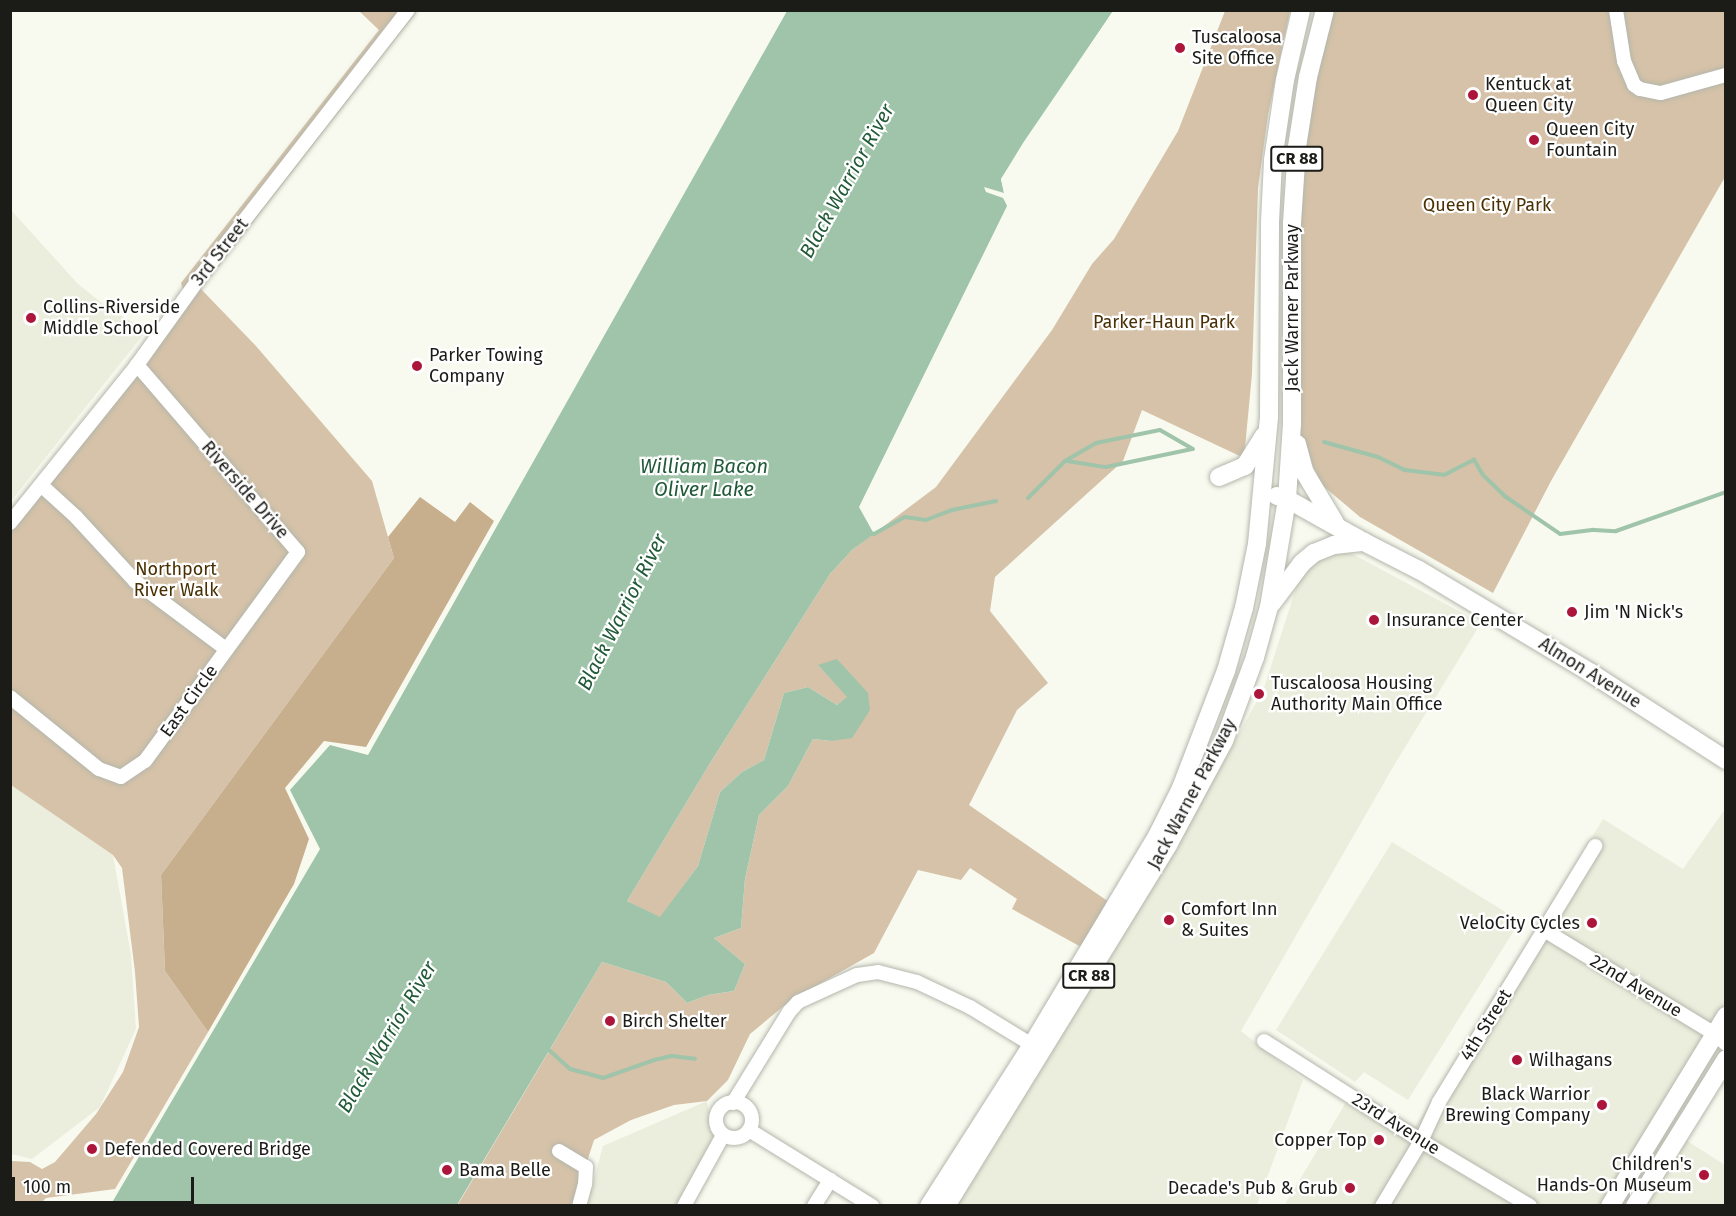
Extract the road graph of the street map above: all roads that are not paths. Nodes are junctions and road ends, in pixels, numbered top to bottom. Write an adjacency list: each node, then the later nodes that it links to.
1 (408, 10): 6 (street, 3rd Street)
2 (1301, 10): 8 (main road, Jack Warner Parkway)
3 (1324, 10): 7 (main road, Jack Warner Parkway / CR 88)
4 (1616, 10): 5 (street)
5 (1725, 75)
6 (137, 365): 10 (street, 3rd Street); 17 (street, Riverside Drive)
7 (1292, 423): 12 (main road, Jack Warner Parkway / CR 88); 14 (main road)
8 (1268, 428): 9 (main road); 11 (main road, Jack Warner Parkway)
9 (1220, 477)
10 (40, 485): 13 (street, 3rd Street); 17 (street, East Circle)
11 (1261, 492): 12 (main road, Almon Avenue); 25 (main road, Jack Warner Parkway)
12 (1287, 499): 14 (main road, Almon Avenue); 16 (main road, Jack Warner Parkway / CR 88)
13 (10, 523)
14 (1340, 529): 15 (main road, Almon Avenue)
15 (1364, 542): 16 (main road); 19 (main road, Almon Avenue)
16 (1269, 607): 38 (main road, Jack Warner Parkway / CR 88)
17 (226, 649): 18 (street, East Circle)
18 (10, 697)
19 (1725, 760)
20 (1595, 846): 21 (street, 4th Street)
21 (1544, 930): 23 (street, 22nd Avenue); 30 (street, 4th Street)
22 (1725, 1016): 23 (main road)
23 (1720, 1039): 41 (main road)
24 (1264, 1041): 30 (street, 23rd Avenue)
25 (1032, 1045): 27 (street); 37 (main road, Jack Warner Parkway)
26 (1725, 1059): 42 (main road)
27 (734, 1103): 28 (street); 29 (street)
28 (749, 1130): 29 (street); 32 (street)
29 (723, 1135): 34 (street)
30 (1421, 1141): 39 (street, 4th Street); 40 (street, 23rd Avenue)
31 (559, 1151): 33 (street)
32 (830, 1180): 35 (street); 36 (street)
33 (579, 1206)
34 (684, 1206)
35 (814, 1206)
36 (872, 1206)
37 (929, 1206)
38 (946, 1206)
39 (1382, 1206)
40 (1530, 1206)
41 (1610, 1206)
42 (1635, 1206)

